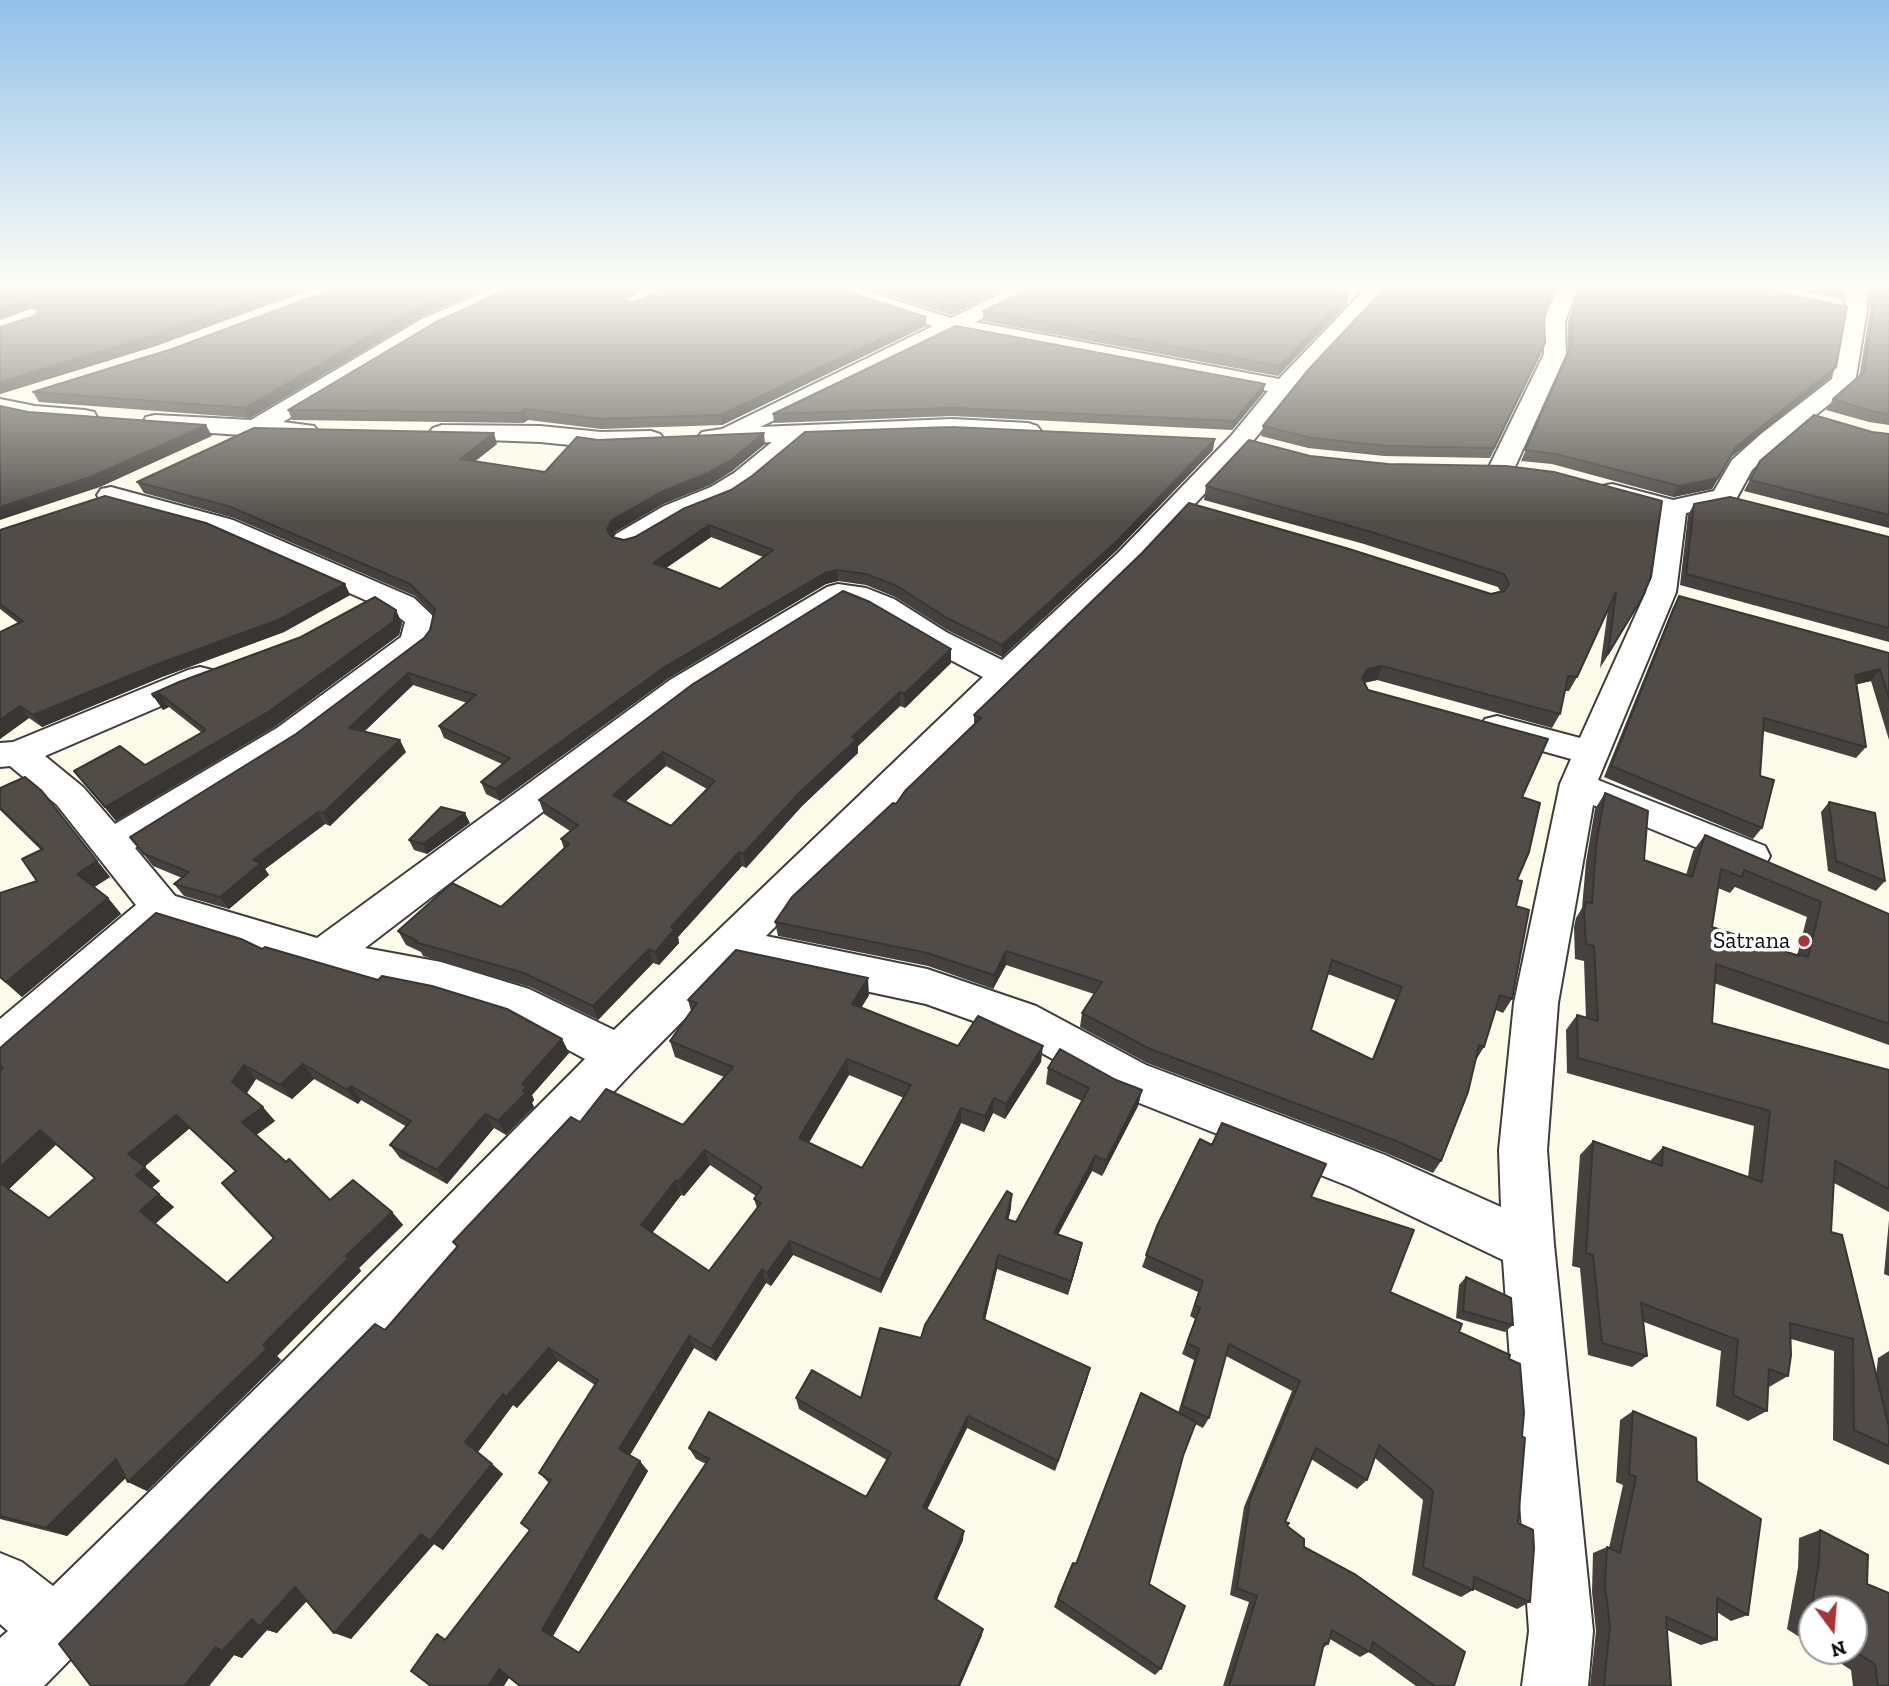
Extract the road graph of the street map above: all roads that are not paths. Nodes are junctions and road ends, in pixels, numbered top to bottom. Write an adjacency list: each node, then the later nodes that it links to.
1 (361, 366): 12 (street)
2 (865, 366): 17 (street)
3 (1171, 366): 7 (street)
4 (1302, 366): 7 (street)
5 (1550, 366): 19 (street)
6 (1844, 366): 22 (street)
7 (1284, 387): 27 (street)
8 (39, 392): 9 (street)
9 (0, 405): 10 (street)
10 (108, 419)
11 (135, 421): 12 (street)
12 (257, 428): 13 (street); 18 (street)
13 (329, 431)
14 (412, 432): 17 (street)
15 (1050, 432): 16 (street)
16 (797, 434): 17 (street); 23 (street)
17 (720, 437)
18 (208, 450)
19 (1501, 470)
20 (147, 478): 24 (street)
21 (1590, 486): 22 (street)
22 (1673, 508): 30 (street)
23 (626, 540)
24 (379, 595): 25 (street); 31 (street)
25 (348, 612)
26 (223, 668): 29 (street)
27 (1006, 675): 34 (street); 35 (street)
28 (1465, 719): 30 (street)
29 (9, 755): 31 (street)
30 (1585, 769): 32 (street); 38 (street)
31 (112, 844): 33 (street)
32 (1783, 871)
33 (161, 907): 35 (street); 36 (street)
34 (733, 946): 37 (street); 38 (street)
35 (323, 957): 37 (street)
36 (0, 1046)
37 (619, 1055): 40 (street)
38 (1528, 1244): 42 (street)
39 (0, 1584): 40 (street)
40 (55, 1628): 41 (street)
41 (0, 1684)
42 (1555, 1686)

